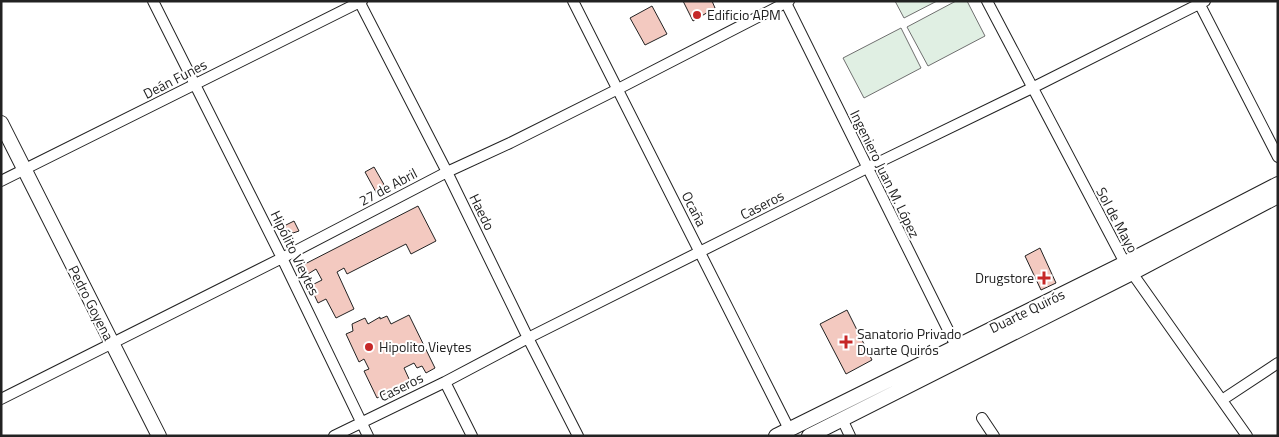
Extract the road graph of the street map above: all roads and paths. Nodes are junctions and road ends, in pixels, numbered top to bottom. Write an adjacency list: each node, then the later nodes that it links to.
1 (153, 1): 7 (street, Hipólito Vieytes)
2 (573, 1): 9 (street, Ocaña)
3 (987, 1): 8 (street, Sol de Mayo)
4 (360, 2): 7 (street, Deán Funes); 14 (street, Haedo)
5 (786, 2): 9 (street, 27 de Abril); 12 (street, Ingeniero Juan M. López)
6 (1201, 2): 8 (street, Caseros); 11 (street)
7 (195, 84): 13 (street, Deán Funes); 19 (street, Hipólito Vieytes)
8 (1032, 88): 12 (street, Caseros); 20 (street, Sol de Mayo)
9 (618, 90): 14 (street, 27 de Abril); 18 (street, Ocaña)
10 (1, 123): 13 (main road, Pedro Goyena)
11 (1278, 157)
12 (867, 168): 18 (street, Caseros); 23 (street, Ingeniero Juan M. López)
13 (24, 170): 15 (street, Deán Funes); 22 (main road, Pedro Goyena)
14 (447, 172): 19 (street, 27 de Abril); 21 (street, Haedo)
15 (1, 181)
16 (1278, 184): 20 (main road, Duarte Quirós)
17 (1278, 196): 20 (main road, Duarte Quirós)
18 (700, 252): 21 (street, Caseros); 31 (street, Ocaña)
19 (282, 258): 22 (street, 27 de Abril); 30 (street, Hipólito Vieytes)
20 (1128, 268): 23 (main road, Duarte Quirós); 27 (street, Sol de Mayo)
21 (528, 338): 25 (street, Caseros); 36 (street, Haedo)
22 (112, 344): 26 (street, 27 de Abril); 32 (main road, Pedro Goyena)
23 (959, 352): 29 (main road, Duarte Quirós); 31 (main road, Duarte Quirós)
24 (1278, 363): 27 (street)
25 (445, 382): 30 (street, Caseros); 35 (street)
26 (1, 399)
27 (1222, 400): 41 (street, Sol de Mayo)
28 (982, 418): 40 (street)
29 (842, 419): 38 (main road, Duarte Quirós); 39 (street)
30 (361, 422): 33 (street, Caseros); 34 (street, Hipólito Vieytes)
31 (789, 429): 37 (main road, Duarte Quirós)
32 (158, 436)
33 (334, 436)
34 (368, 436)
35 (472, 436)
36 (578, 436)
37 (776, 436)
38 (809, 436)
39 (850, 436)
40 (994, 436)
41 (1247, 436)

